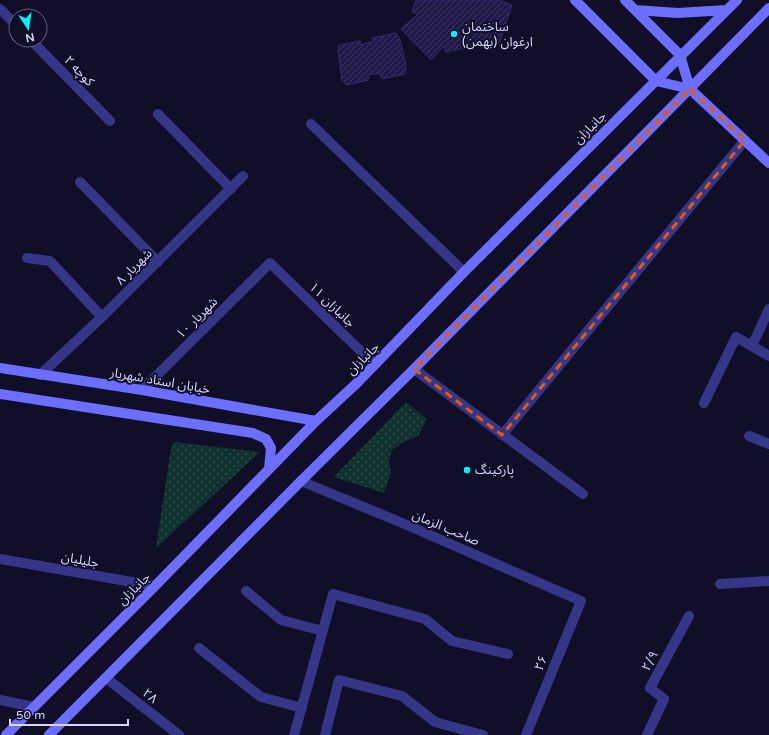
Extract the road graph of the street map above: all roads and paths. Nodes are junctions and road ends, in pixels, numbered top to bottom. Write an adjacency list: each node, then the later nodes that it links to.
1 (575, 0): 11 (street)
2 (625, 0): 6 (street)
3 (737, 0): 7 (street, جانبازان)
4 (769, 8): 12 (street)
5 (0, 9): 8 (street)
6 (635, 10): 7 (street); 10 (street)
7 (727, 10): 10 (street, جانبازان)
8 (8, 17)
9 (38, 48): 14 (street, کوچه ۲)
10 (680, 55): 11 (street, جانبازان); 12 (street)
11 (656, 81): 12 (street); 24 (street, جانبازان)
12 (690, 89): 16 (street); 31 (street)
13 (158, 114): 20 (street)
14 (110, 121)
15 (311, 124): 24 (street)
16 (745, 140): 17 (street); 37 (street)
17 (769, 163)
18 (243, 176): 20 (street, شهریار ۸)
19 (80, 182): 22 (street)
20 (231, 189): 22 (street, شهریار ۸)
21 (27, 258): 26 (street)
22 (158, 262): 26 (street, شهریار ۸)
23 (270, 264): 29 (street, ۱۱ جانبازان); 33 (street, شهریار ۱۰)
24 (464, 272): 29 (street, جانبازان)
25 (769, 309): 27 (street)
26 (102, 317): 32 (street, شهریار ۸)
27 (752, 346): 28 (street); 35 (street)
28 (769, 356)
29 (375, 365): 36 (street, جانبازان)
30 (0, 368): 32 (street, خیابان استاد شهریار)
31 (414, 369): 37 (street); 41 (street)
32 (40, 375): 33 (street, خیابان استاد شهریار)
33 (142, 390): 36 (street, خیابان استاد شهریار)
34 (0, 394): 40 (street)
35 (704, 403)
36 (316, 421): 40 (street, جانبازان)
37 (502, 435): 42 (street)
38 (749, 436): 39 (street)
39 (769, 444)
40 (269, 470): 46 (street, جانبازان)
41 (301, 481): 48 (street, صاحب الزمان); 53 (street)
42 (583, 494)
43 (0, 559): 46 (street, جلیلیان)
44 (769, 581): 45 (street)
45 (720, 584)
46 (155, 586): 55 (street, جانبازان)
47 (246, 591): 50 (street)
48 (580, 601): 63 (street, ۲۶)
49 (689, 616): 64 (street, ۲/۹)
50 (323, 632): 52 (street); 56 (street)
51 (199, 648): 56 (street)
52 (508, 654)
53 (106, 678): 58 (street); 59 (street, ۲۸)
54 (0, 700): 55 (street)
55 (34, 707): 57 (street, جانبازان)
56 (302, 708): 60 (street)
57 (6, 735)
58 (49, 735)
59 (179, 735)
60 (294, 735)
61 (325, 735): 62 (street)
62 (483, 735)
63 (526, 735)
64 (647, 735)

